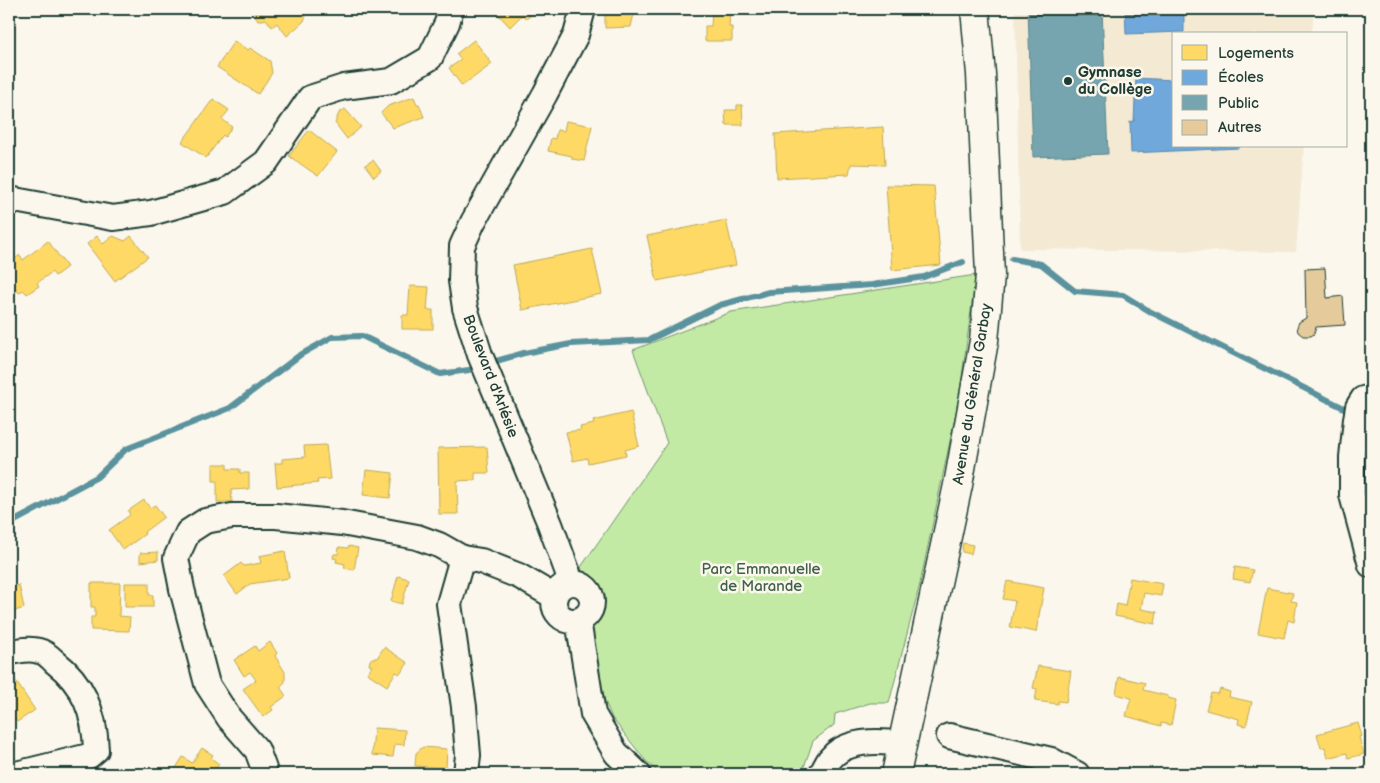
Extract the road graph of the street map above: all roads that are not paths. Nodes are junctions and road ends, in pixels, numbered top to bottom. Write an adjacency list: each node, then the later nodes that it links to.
1 (451, 9): 4 (street)
2 (583, 9): 8 (street, Boulevard d'Arlésie)
3 (975, 9): 12 (main road, Avenue du Général Garbay)
4 (9, 199)
5 (1362, 408): 7 (street)
6 (462, 558): 8 (street); 14 (street); 15 (street)
7 (1371, 565)
8 (562, 590): 9 (street); 9 (street)
9 (578, 620): 16 (street)
10 (9, 653): 13 (street)
11 (949, 736): 19 (street)
12 (902, 744): 17 (street); 18 (main road, Avenue du Général Garbay)
13 (16, 774)
14 (264, 774)
15 (466, 774)
16 (638, 774)
17 (821, 774)
18 (896, 774)
19 (1077, 774)

